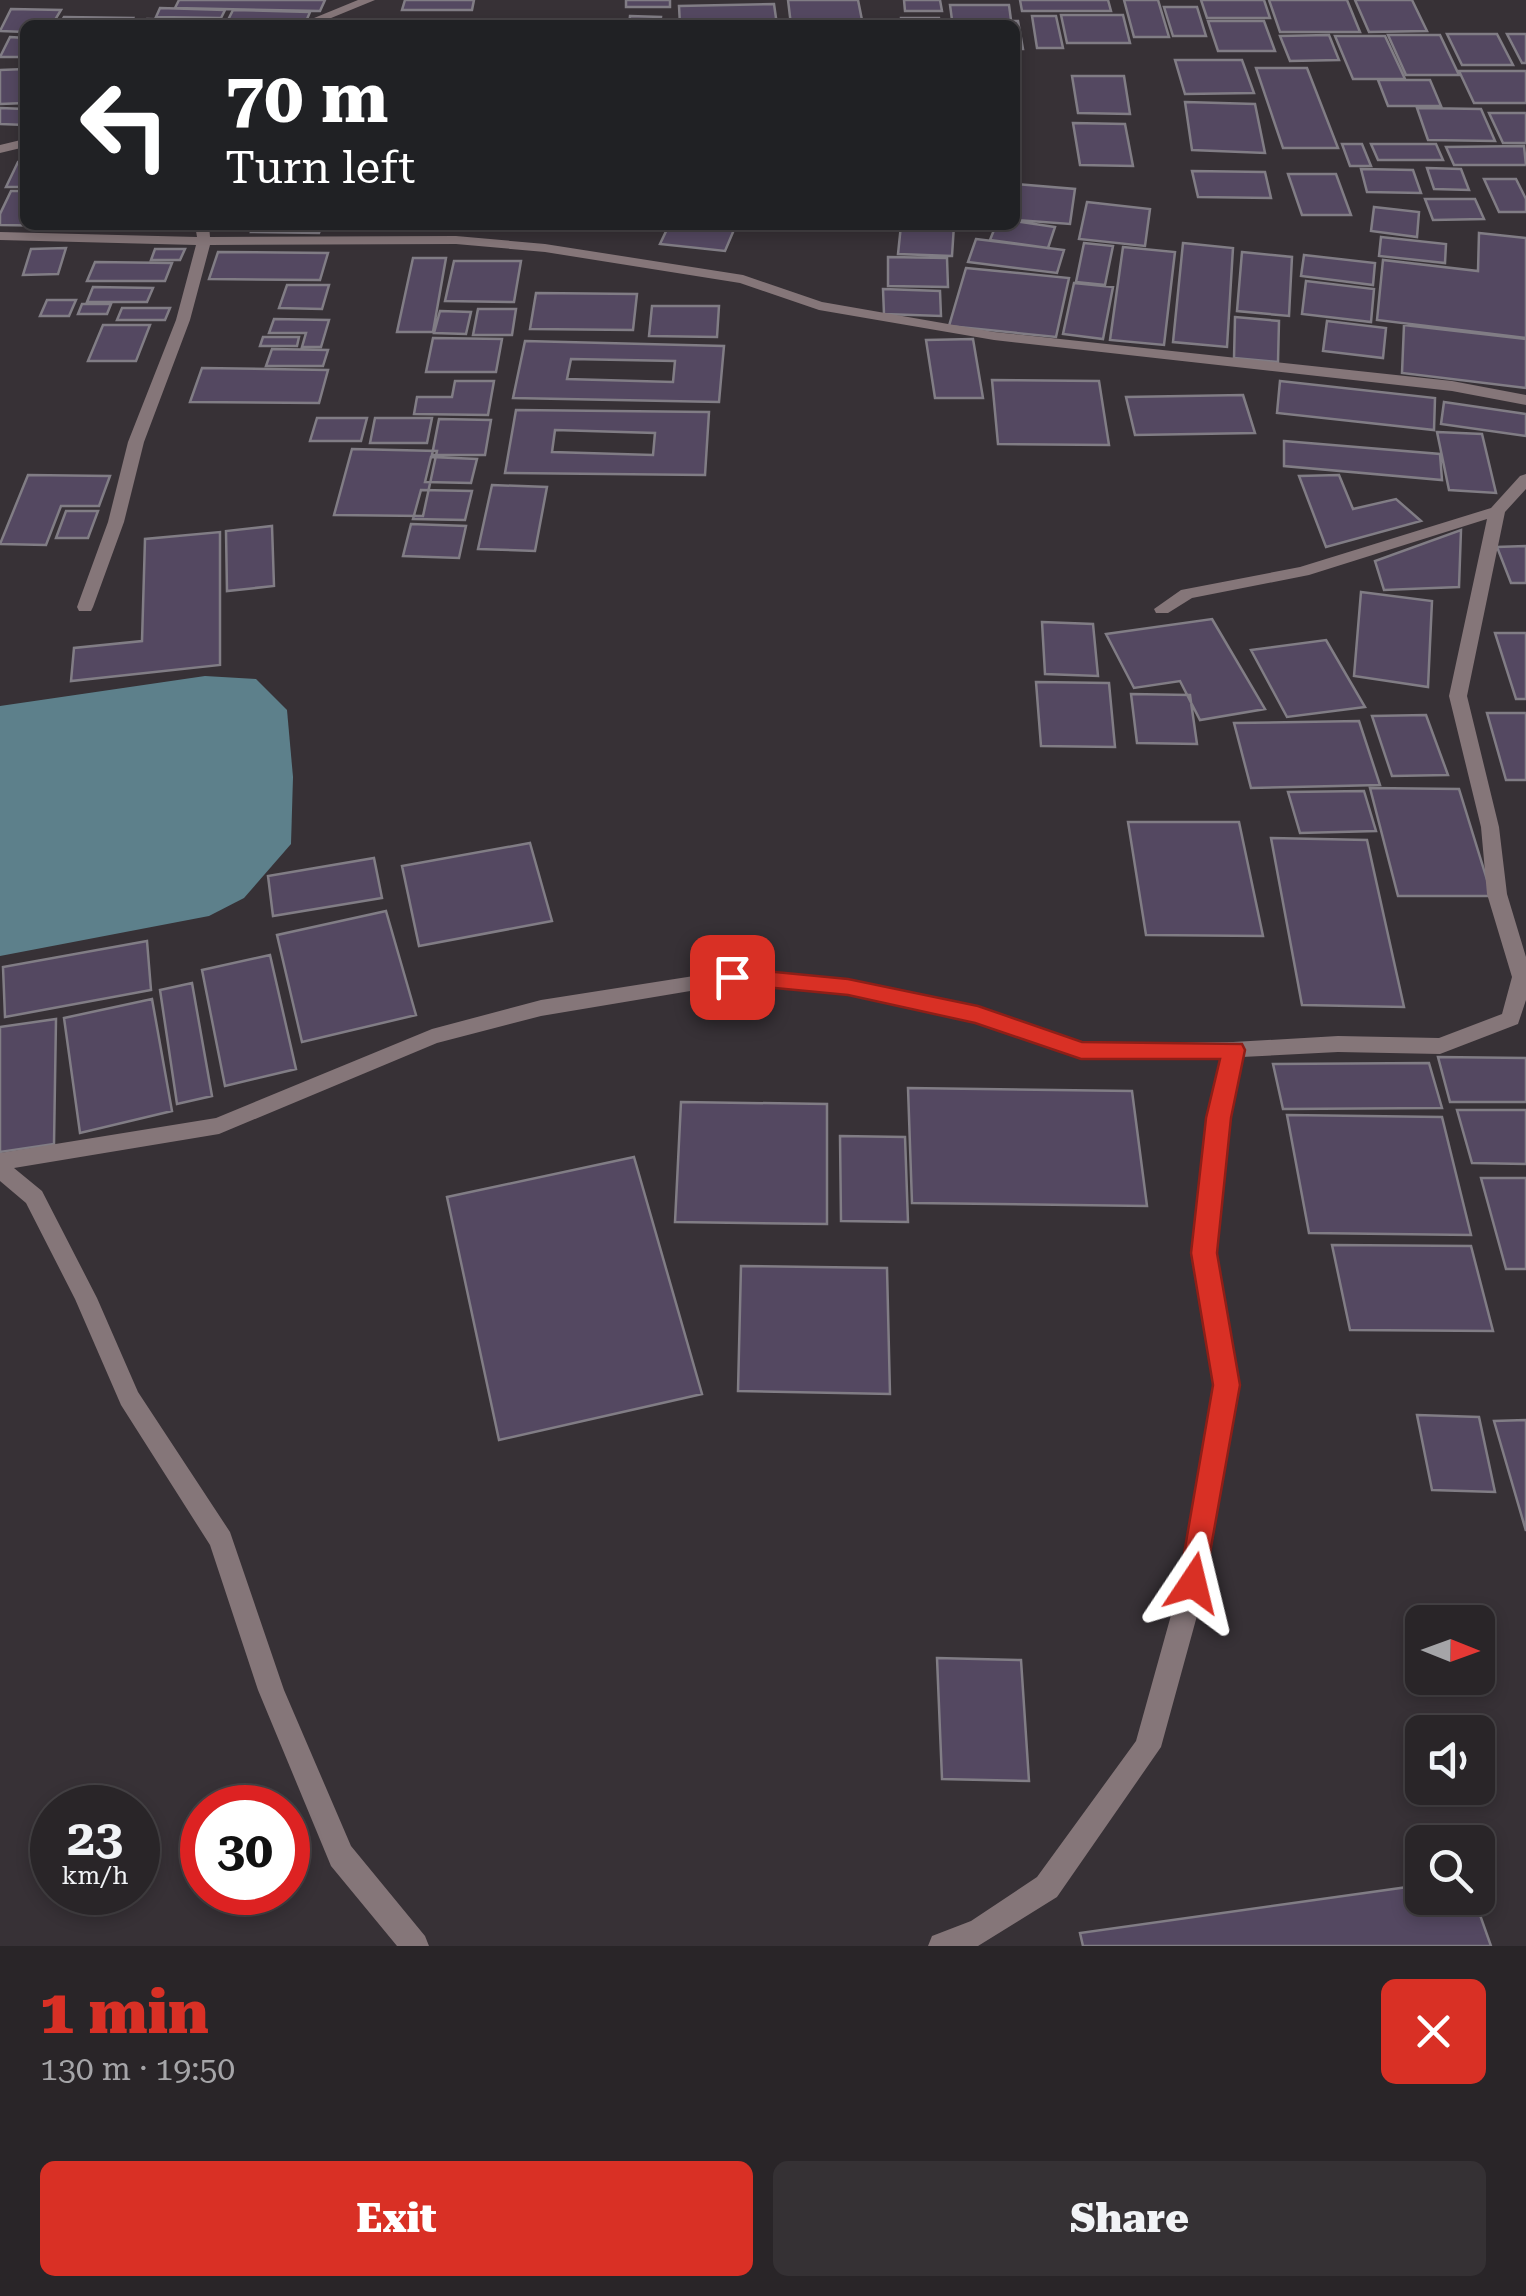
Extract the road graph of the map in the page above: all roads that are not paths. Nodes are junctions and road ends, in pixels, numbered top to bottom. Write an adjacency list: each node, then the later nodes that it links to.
1 (370, 0): 2 (street)
2 (317, 20)
3 (203, 233): 4 (street); 5 (street); 8 (street)
4 (0, 236)
5 (1526, 400)
6 (1526, 480): 7 (street)
7 (1498, 510): 9 (street); 10 (street)
8 (85, 607)
9 (1162, 609)
10 (1233, 1050): 11 (street); 13 (street)
11 (0, 1166): 12 (street)
12 (415, 1946)
13 (942, 1946)

